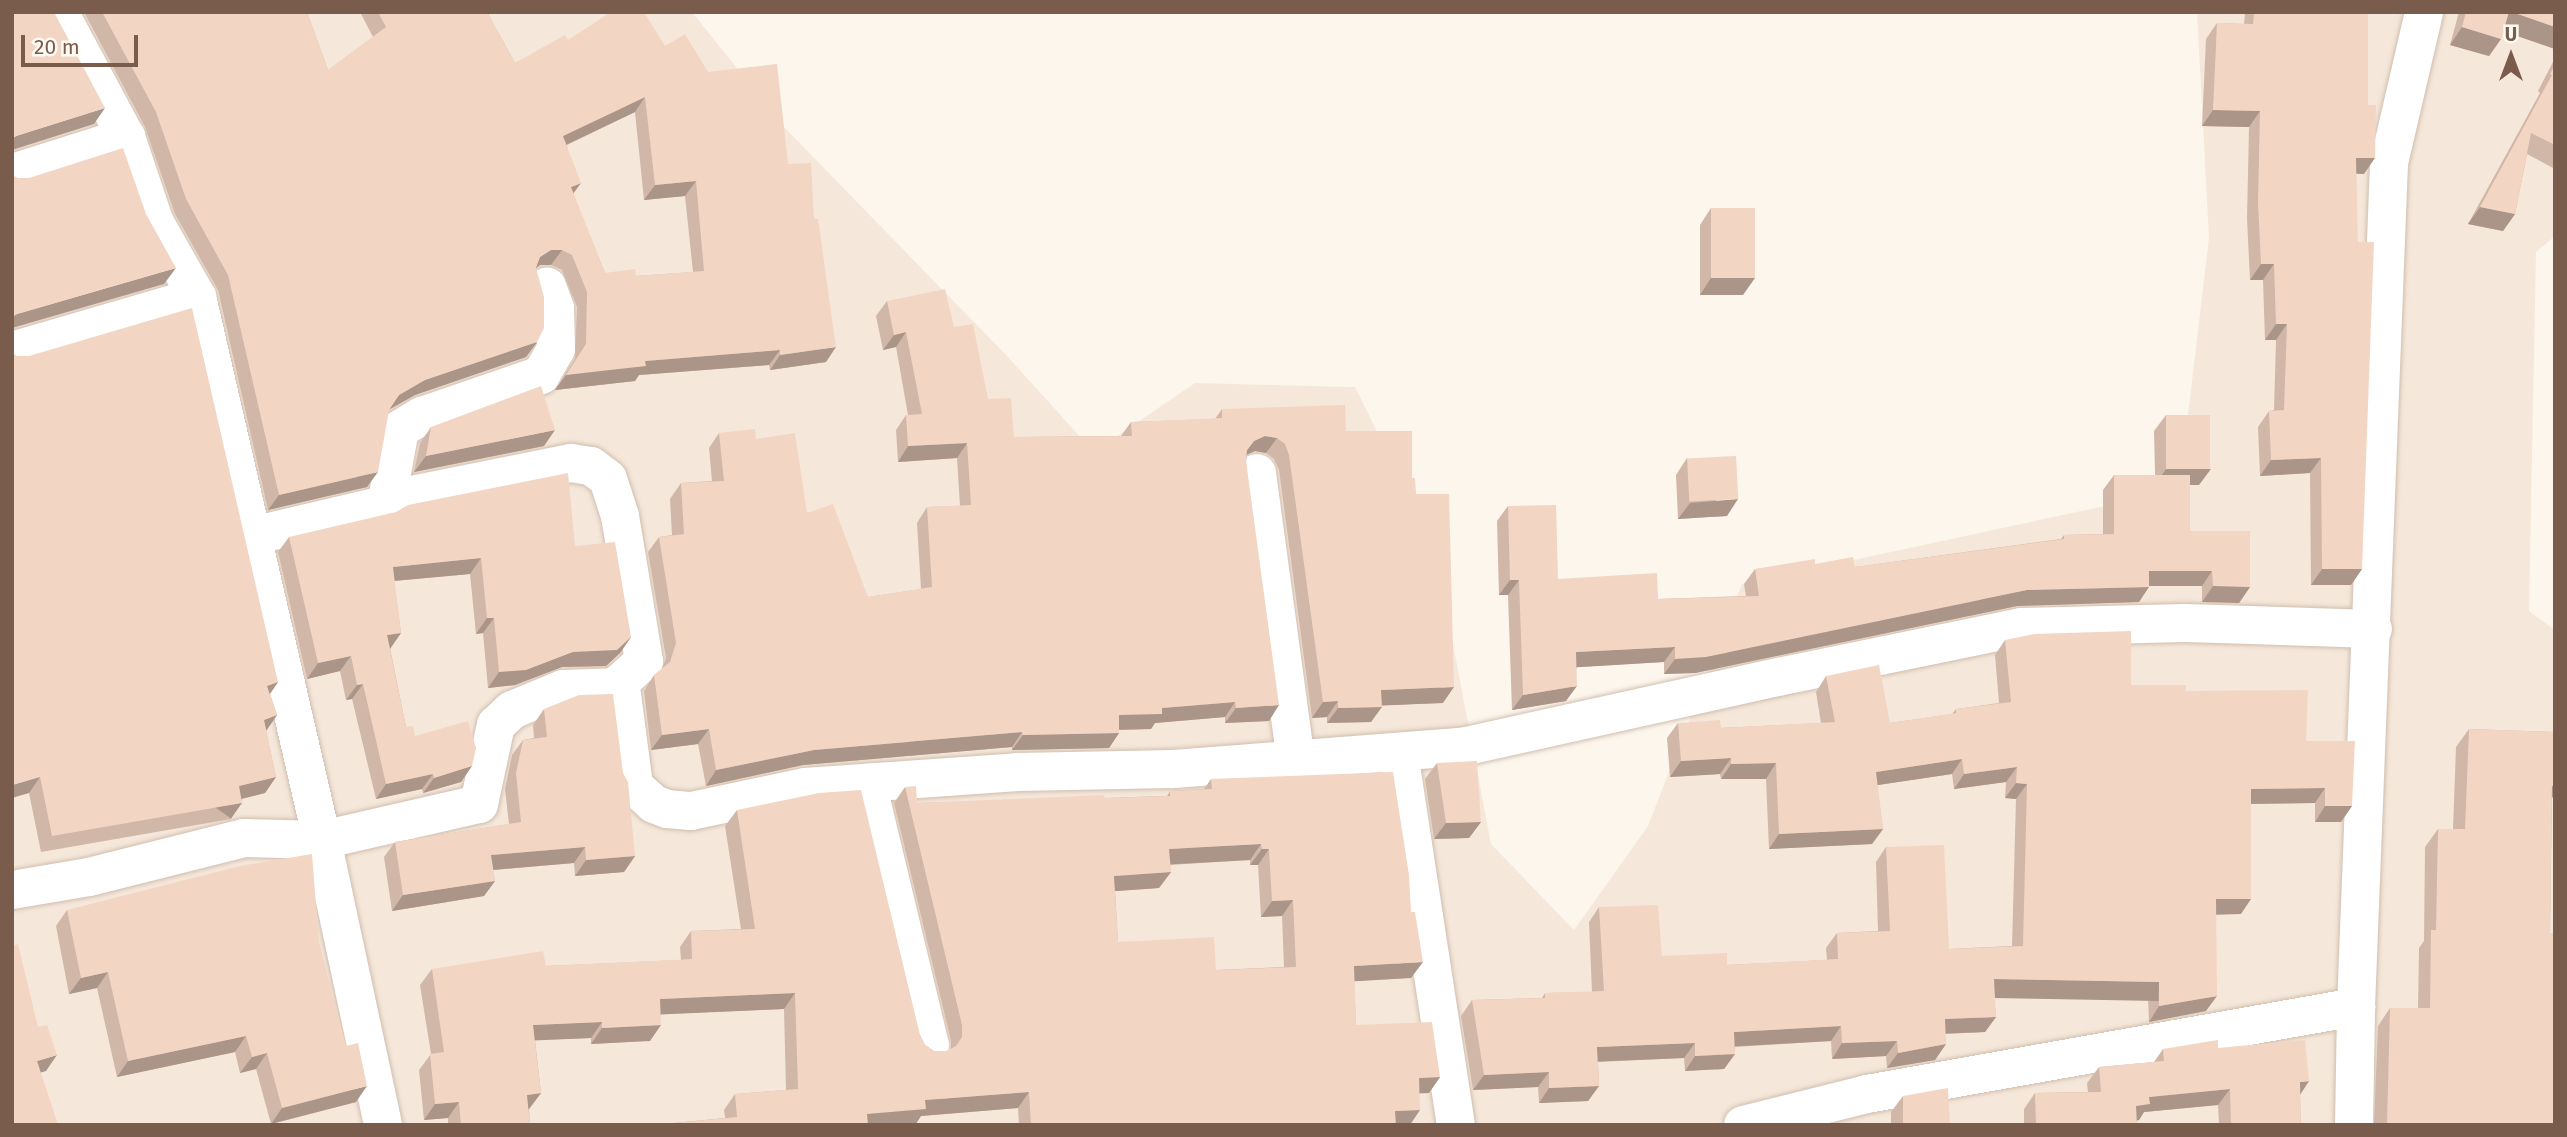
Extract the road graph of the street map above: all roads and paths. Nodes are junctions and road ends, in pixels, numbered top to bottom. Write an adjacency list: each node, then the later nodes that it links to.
1 (59, 12): 3 (street)
2 (2424, 12): 11 (street)
3 (126, 137): 4 (street); 6 (street)
4 (12, 173)
5 (547, 286): 9 (street)
6 (197, 297): 7 (street); 10 (street)
7 (12, 351)
8 (1257, 473): 14 (street)
9 (387, 500): 10 (street); 12 (street)
10 (252, 536): 16 (street)
11 (2373, 629): 13 (street); 18 (street)
12 (616, 686): 15 (street); 16 (street)
13 (1399, 753): 14 (street); 21 (street)
14 (1296, 761): 15 (street)
15 (866, 783): 19 (street)
16 (322, 840): 17 (street); 20 (street)
17 (12, 890)
18 (2356, 1007): 22 (street); 23 (street)
19 (929, 1046)
20 (383, 1125)
21 (1456, 1125)
22 (1743, 1125)
23 (2354, 1125)

